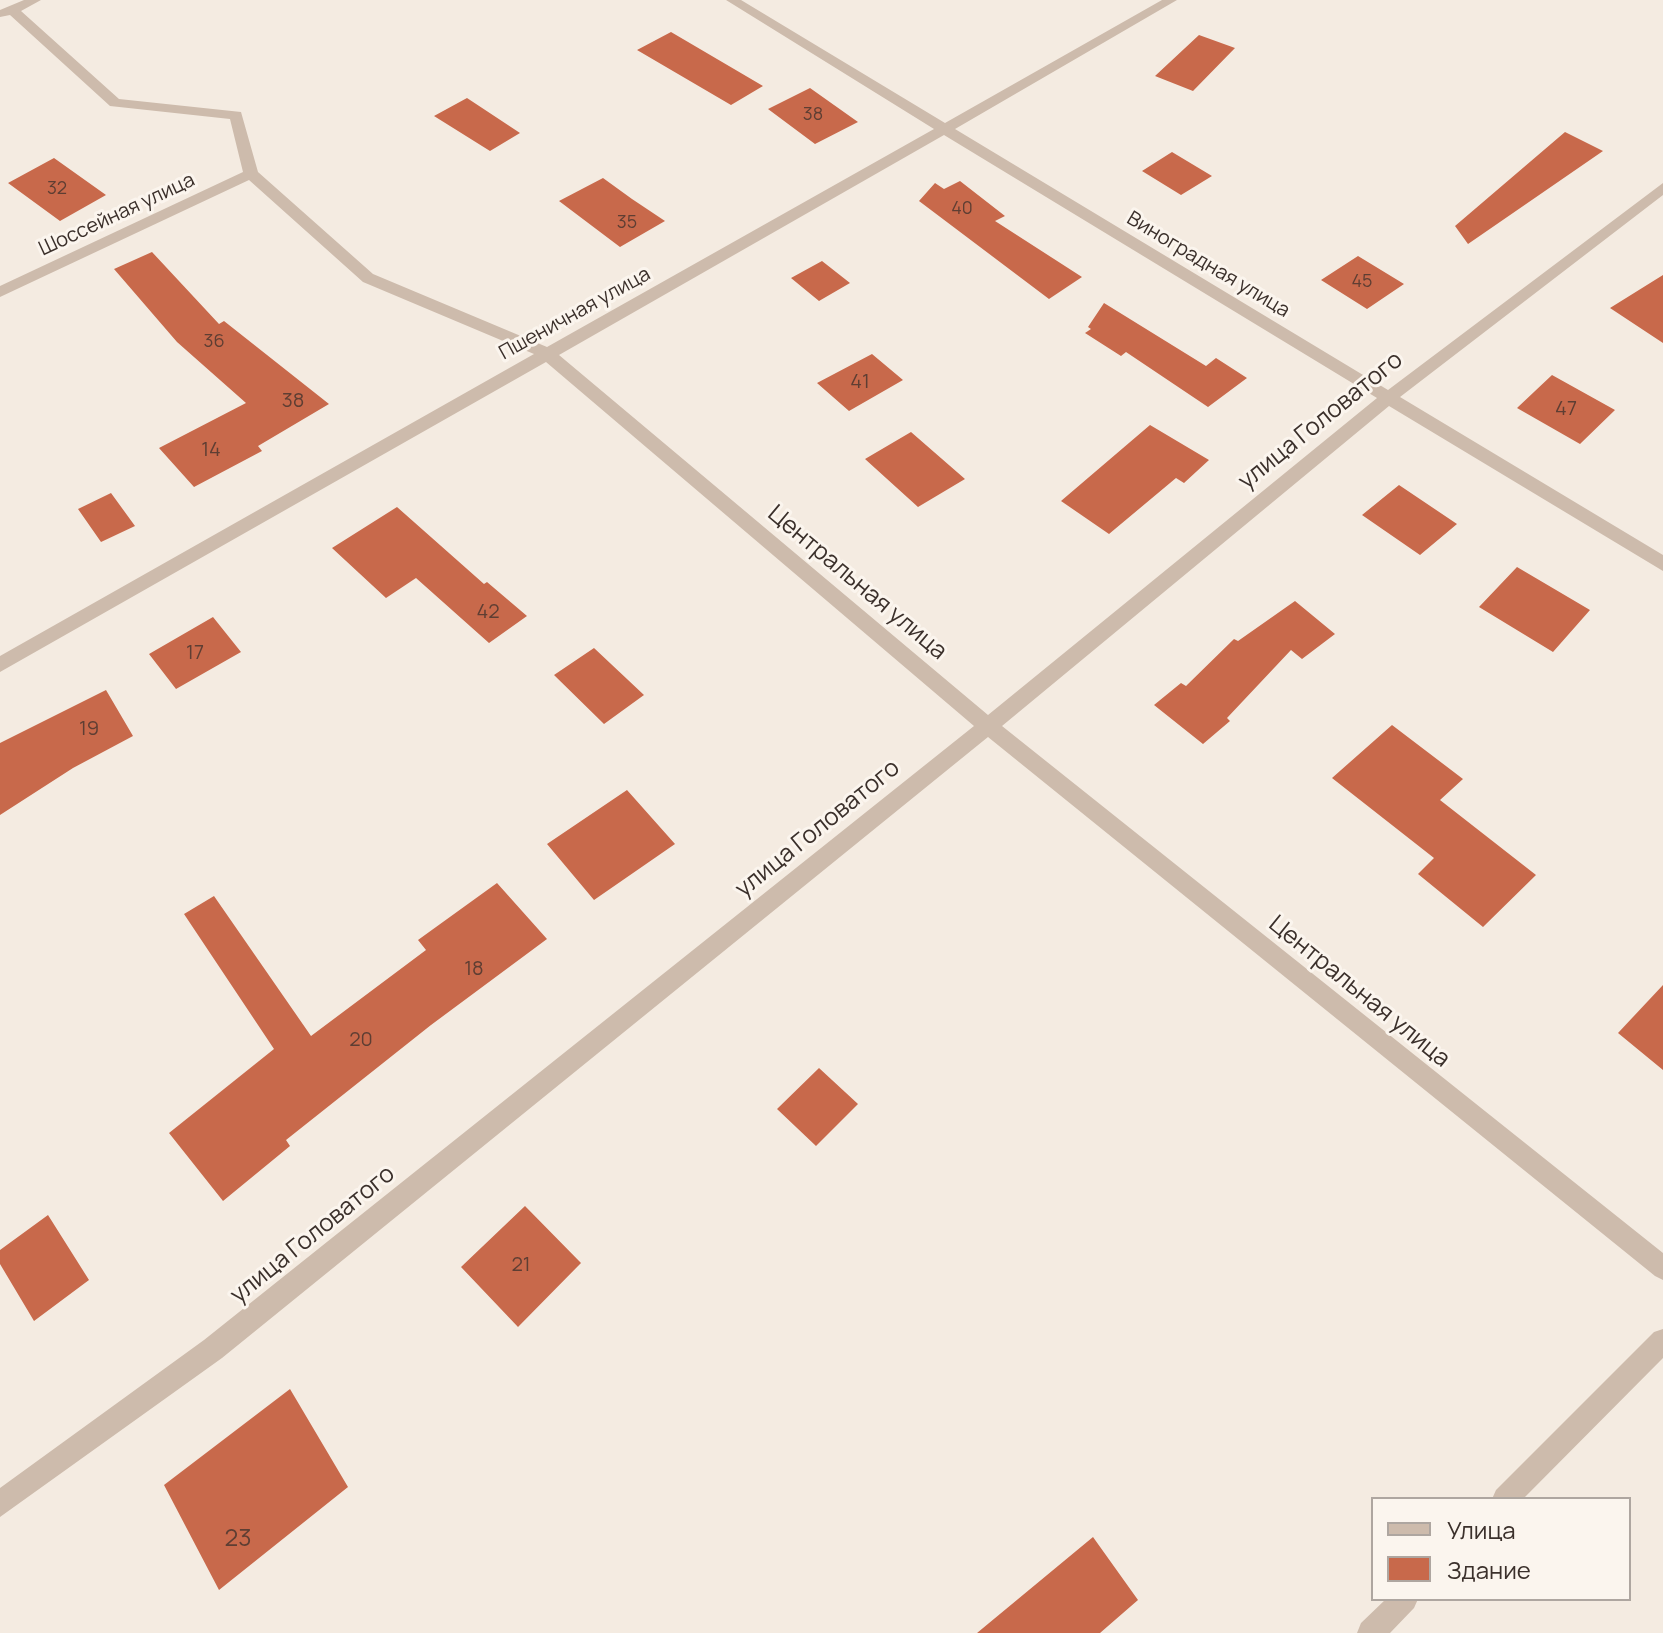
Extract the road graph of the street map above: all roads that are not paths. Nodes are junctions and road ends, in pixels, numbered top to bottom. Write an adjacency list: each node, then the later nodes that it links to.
1 (35, 0): 4 (street)
2 (732, 0): 5 (street, Виноградная улица)
3 (1171, 0): 5 (street, Пшеничная улица)
4 (6, 12): 6 (street)
5 (945, 128): 9 (street, Пшеничная улица); 10 (street, Виноградная улица)
6 (251, 174): 8 (street, Шоссейная улица); 9 (street, Центральная улица)
7 (1663, 188): 10 (street, улица Головатого)
8 (0, 292)
9 (546, 353): 12 (street, Пшеничная улица); 13 (street, Центральная улица)
10 (1389, 397): 11 (street, Виноградная улица); 13 (street, улица Головатого)
11 (1663, 564)
12 (0, 665)
13 (988, 726): 14 (street, Центральная улица); 17 (street, улица Головатого)
14 (1663, 1268)
15 (1663, 1341): 16 (street)
16 (1507, 1497)
17 (0, 1504)
18 (1403, 1601): 19 (street)
19 (1371, 1633)

